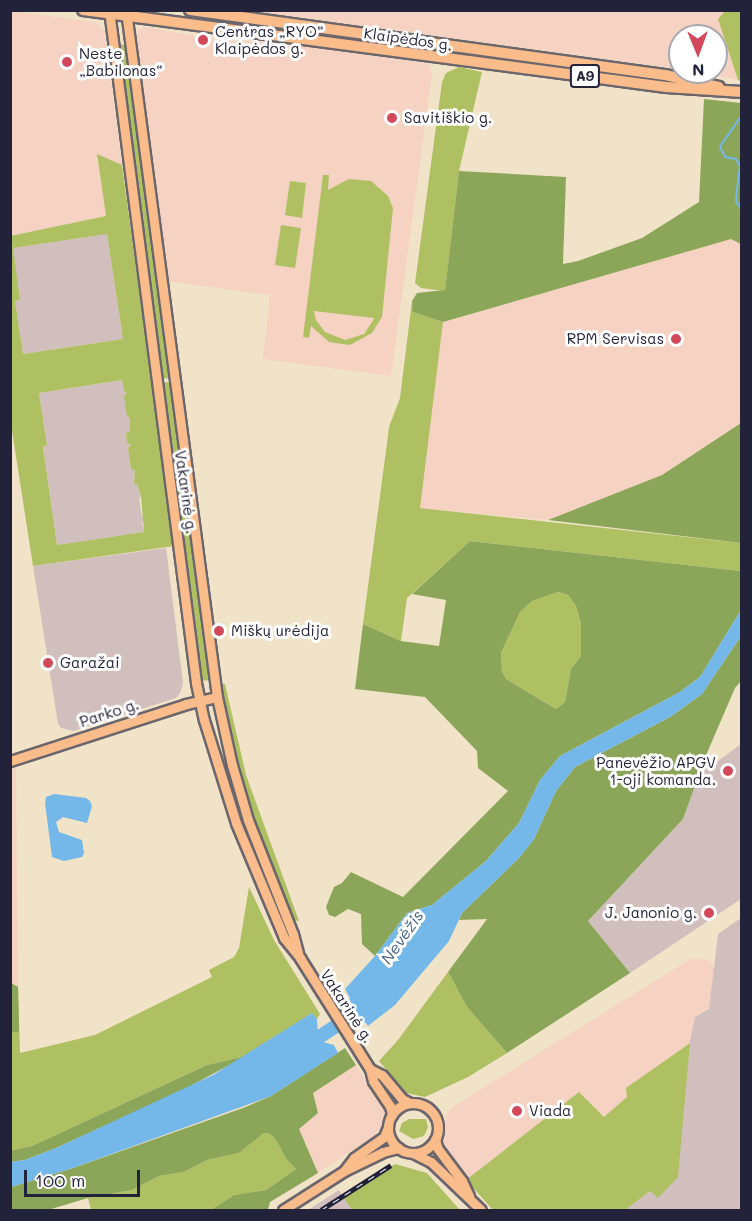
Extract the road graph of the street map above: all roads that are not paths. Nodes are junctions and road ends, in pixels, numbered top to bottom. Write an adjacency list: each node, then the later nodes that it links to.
1 (82, 10): 3 (highway, Klaipėdos g. / A9)
2 (190, 10): 5 (highway, Klaipėdos g. / A9)
3 (109, 12): 4 (highway, Klaipėdos g. / A9); 7 (main road, Vakarinė g.)
4 (126, 13): 5 (highway, Klaipėdos g. / A9); 6 (main road, Vakarinė g.)
5 (736, 91)
6 (217, 697): 7 (main road, Parko g.); 9 (main road, Vakarinė g.)
7 (200, 700): 8 (main road, Parko g.); 9 (main road, Vakarinė g.)
8 (10, 761)
9 (300, 958): 10 (main road, Vakarinė g.)
10 (370, 1069): 11 (main road, Vakarinė g.); 12 (main road, Vakarinė g.)
11 (410, 1103): 12 (main road); 14 (main road)
12 (392, 1115): 13 (main road)
13 (388, 1127): 15 (main road); 17 (main road)
14 (435, 1140): 16 (main road); 18 (main road)
15 (398, 1148): 16 (main road); 17 (main road)
16 (413, 1153): 18 (main road)
17 (344, 1171): 19 (main road)
18 (470, 1198): 20 (main road)
19 (283, 1210)
20 (481, 1210)

